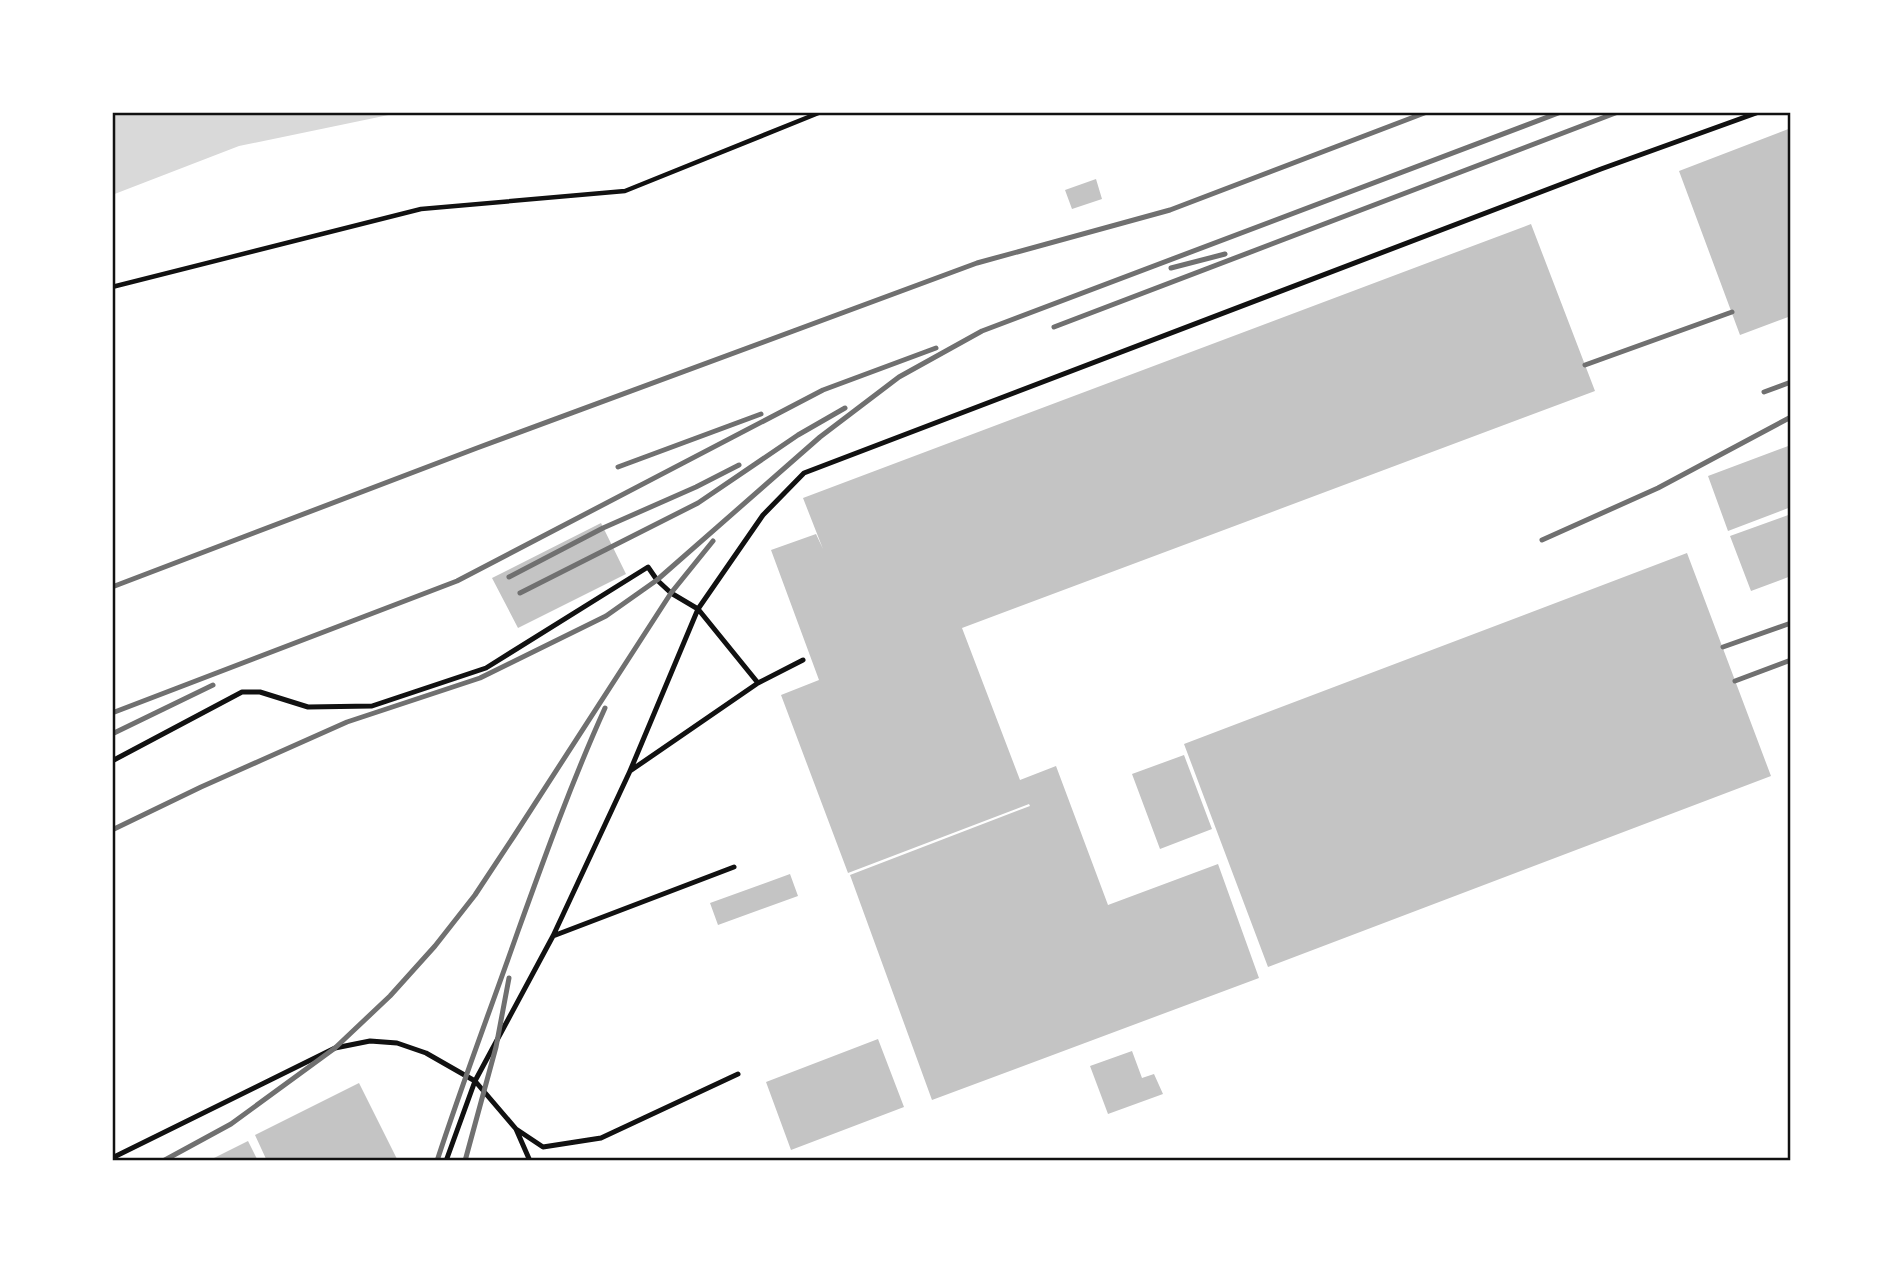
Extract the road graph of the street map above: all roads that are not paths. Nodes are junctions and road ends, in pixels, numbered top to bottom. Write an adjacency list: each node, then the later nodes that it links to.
1 (1759, 112): 2 (lane)
2 (698, 609): 4 (lane); 5 (lane); 6 (lane)
3 (803, 660): 4 (lane)
4 (758, 683): 6 (lane)
5 (112, 761)
6 (630, 771): 8 (lane)
7 (734, 867): 8 (lane)
8 (553, 936): 10 (lane)
9 (738, 1074): 11 (lane)
10 (475, 1081): 11 (lane); 12 (lane); 13 (lane)
11 (516, 1129): 14 (lane)
12 (112, 1158)
13 (446, 1161)
14 (530, 1161)

